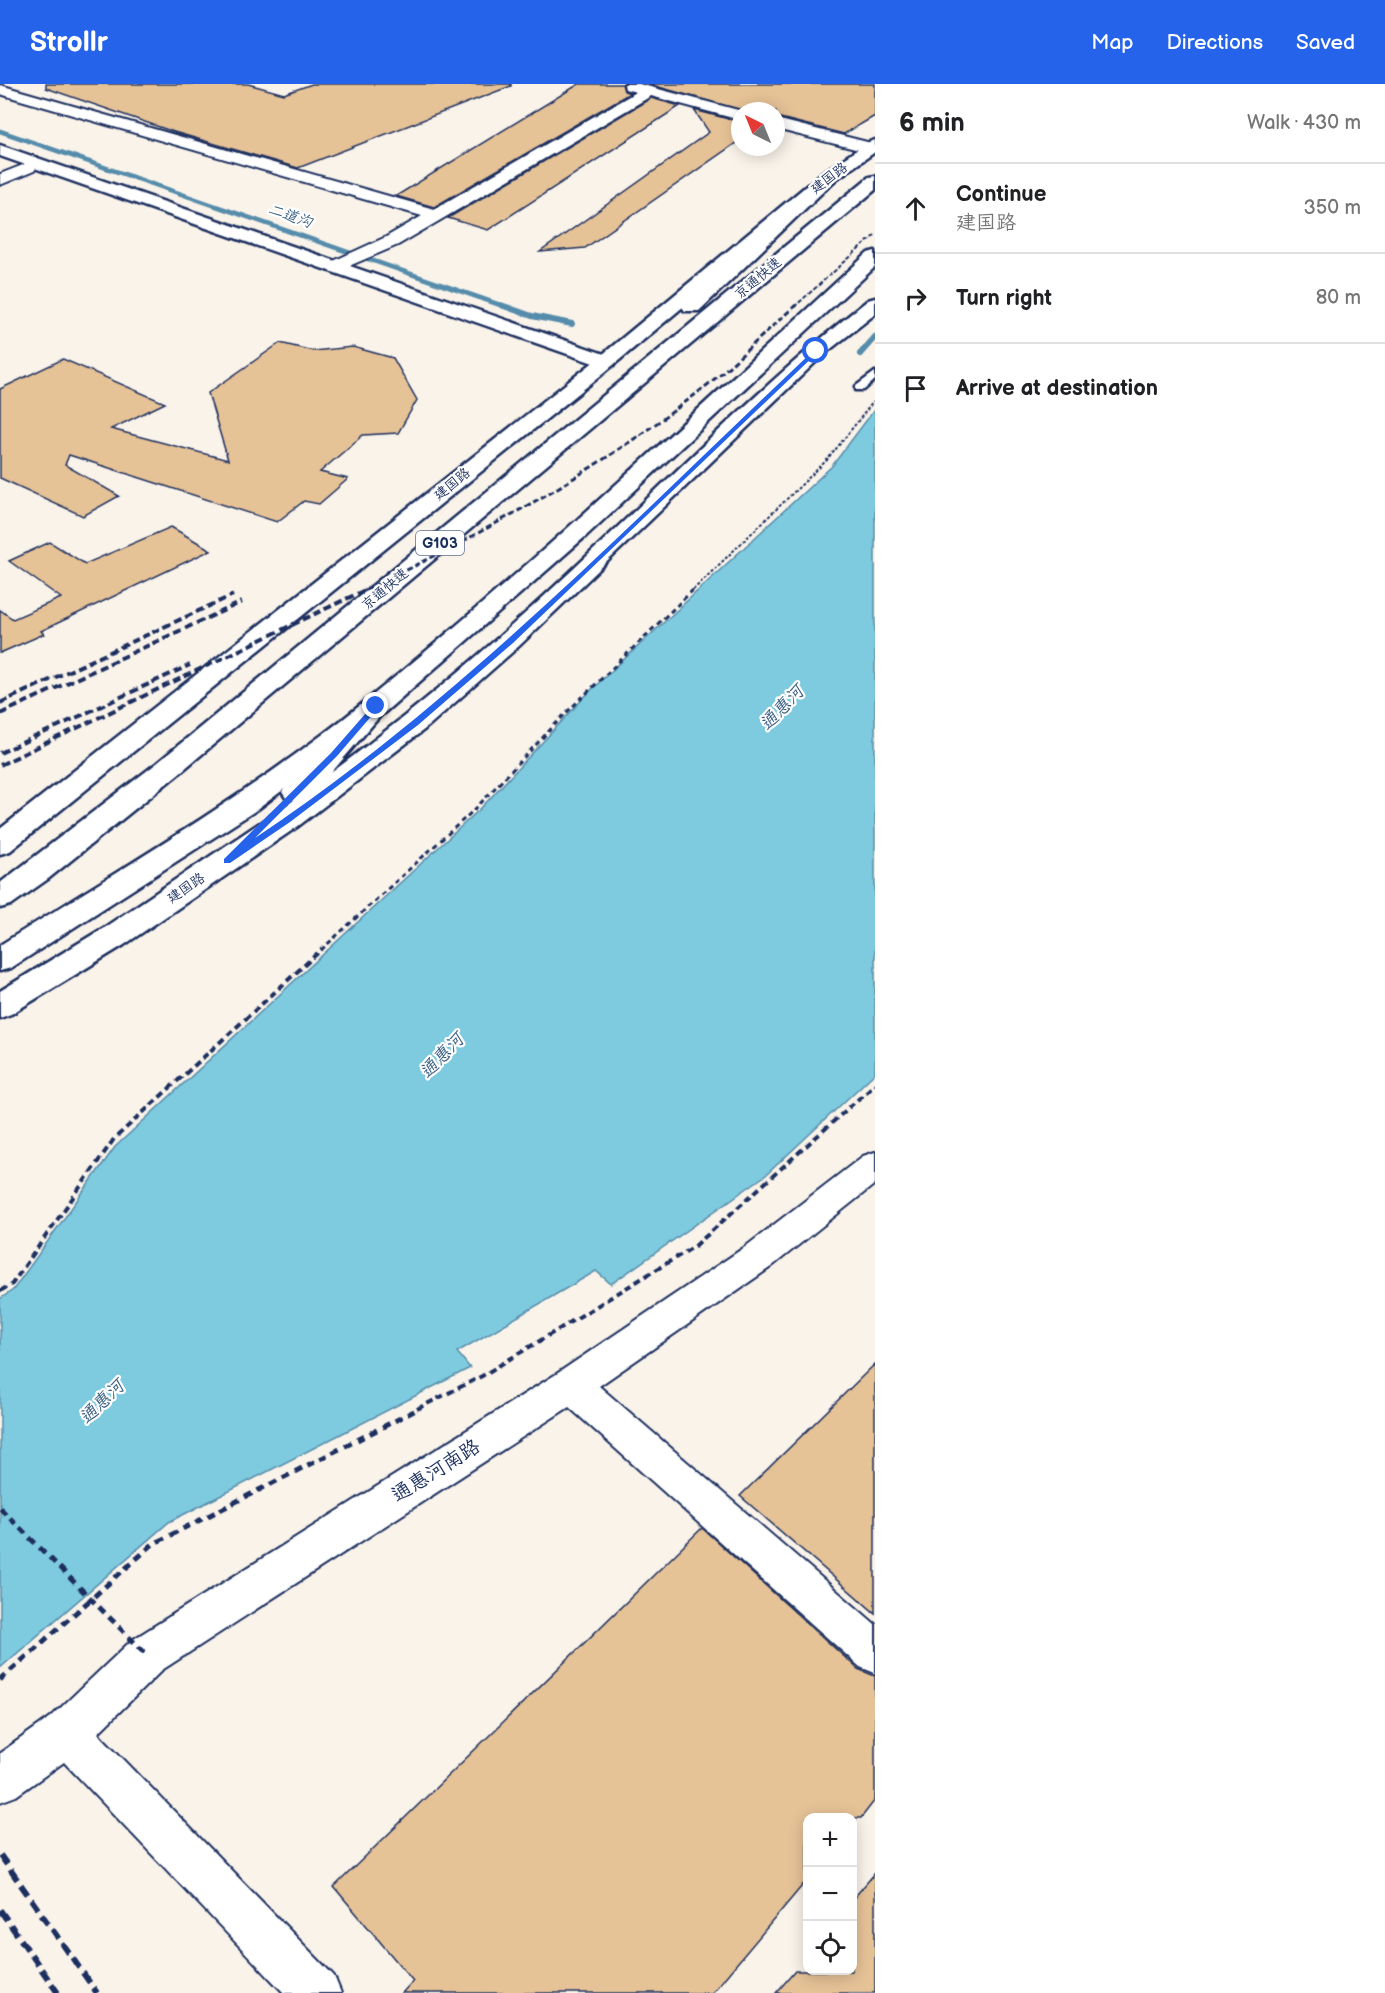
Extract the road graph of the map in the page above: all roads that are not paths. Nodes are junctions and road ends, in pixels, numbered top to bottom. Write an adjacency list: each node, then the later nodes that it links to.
1 (38, 84): 4 (street)
2 (621, 84): 3 (street)
3 (649, 91): 5 (street); 14 (street)
4 (4, 92): 14 (street)
5 (731, 113)
6 (785, 126): 7 (street)
7 (873, 147): 11 (main road, 建国路)
8 (0, 150): 16 (main road)
9 (0, 158): 10 (main road)
10 (28, 168): 12 (street); 20 (main road)
11 (829, 176): 20 (main road, 建国路); 23 (main road)
12 (0, 180)
13 (875, 181): 23 (main road, 京通快速 / G103)
14 (436, 215): 16 (street)
15 (875, 257): 19 (main road)
16 (343, 264): 20 (main road)
17 (875, 278): 19 (main road)
18 (875, 304): 26 (main road, 建国路)
19 (785, 339): 24 (main road)
20 (602, 364): 25 (main road, 建国路)
21 (875, 375): 22 (lane)
22 (860, 388)
23 (602, 408): 27 (main road, 京通快速 / G103)
24 (376, 706): 26 (main road); 28 (main road)
25 (0, 844)
26 (227, 861): 29 (main road, 建国路)
27 (0, 898)
28 (0, 960)
29 (0, 1006)
30 (875, 1165): 31 (street, 通惠河南路)
31 (571, 1385): 32 (street); 33 (street, 通惠河南路)
32 (875, 1652)
33 (67, 1733): 34 (street, 通惠河南路); 35 (street)
34 (0, 1780)
35 (317, 1993)

